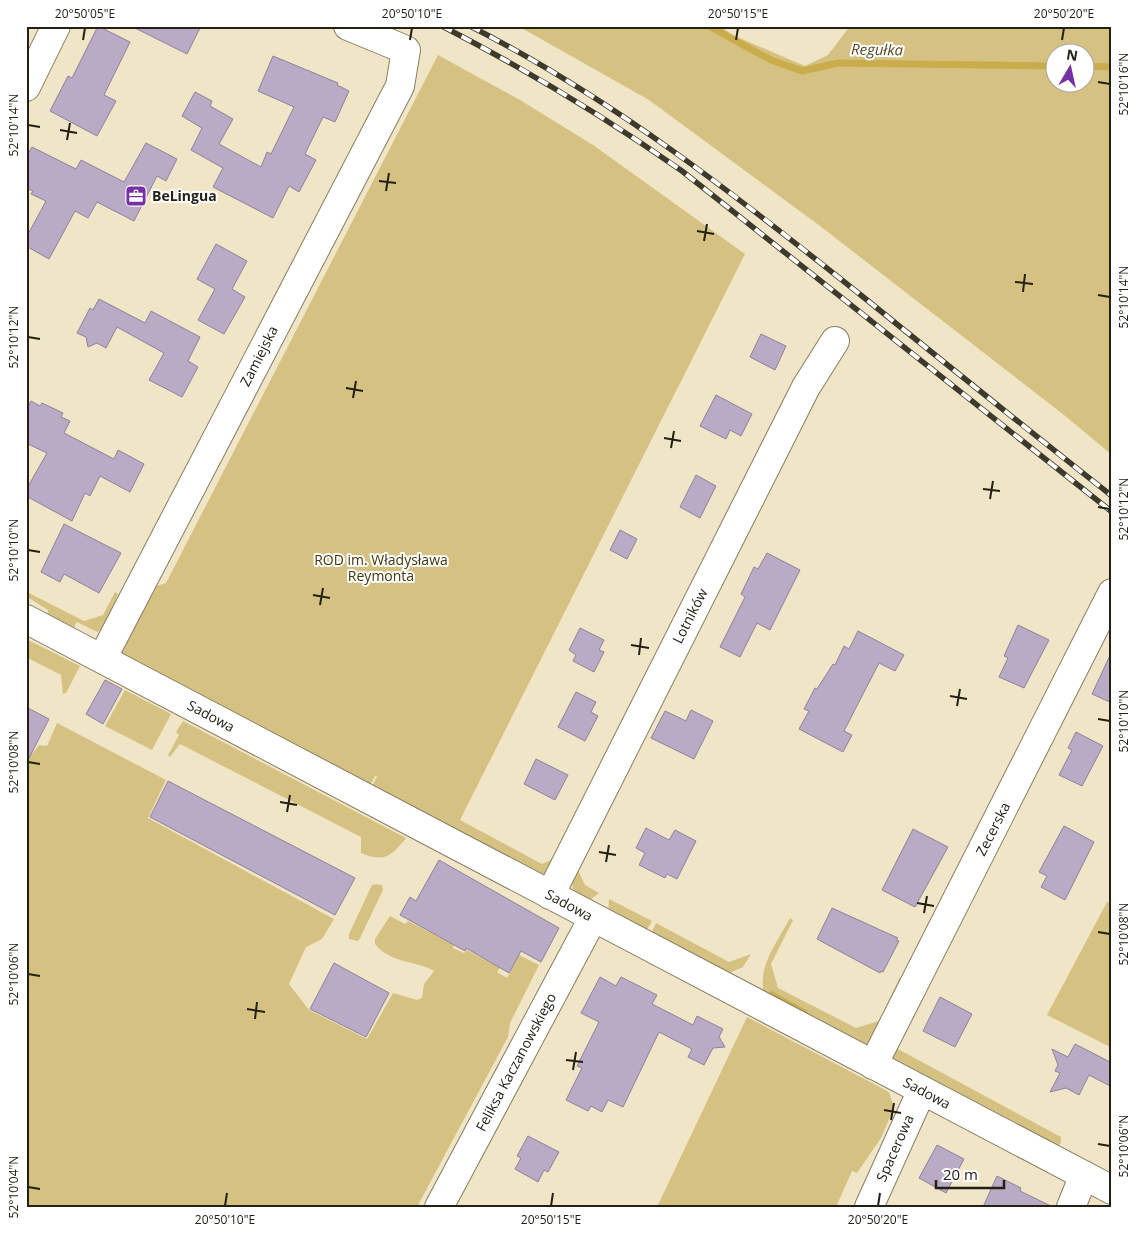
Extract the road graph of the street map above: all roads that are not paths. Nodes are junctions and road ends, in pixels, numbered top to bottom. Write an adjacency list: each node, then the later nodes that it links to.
1 (56, 26): 3 (street)
2 (348, 26): 7 (street, Zamiejska)
3 (26, 87)
4 (835, 341): 8 (street, Lotników)
5 (1112, 593): 10 (street, Zecerska)
6 (26, 619): 7 (street, Sadowa)
7 (102, 659): 8 (street, Sadowa)
8 (550, 895): 9 (street, Sadowa)
9 (593, 918): 10 (street, Sadowa); 14 (street, Feliksa Kaczanowskiego)
10 (873, 1064): 11 (street, Sadowa)
11 (922, 1090): 12 (street, Sadowa); 15 (street, Spacerowa)
12 (1084, 1175): 13 (street, Sadowa); 16 (street)
13 (1112, 1190)
14 (439, 1207)
15 (869, 1207)
16 (1071, 1207)

